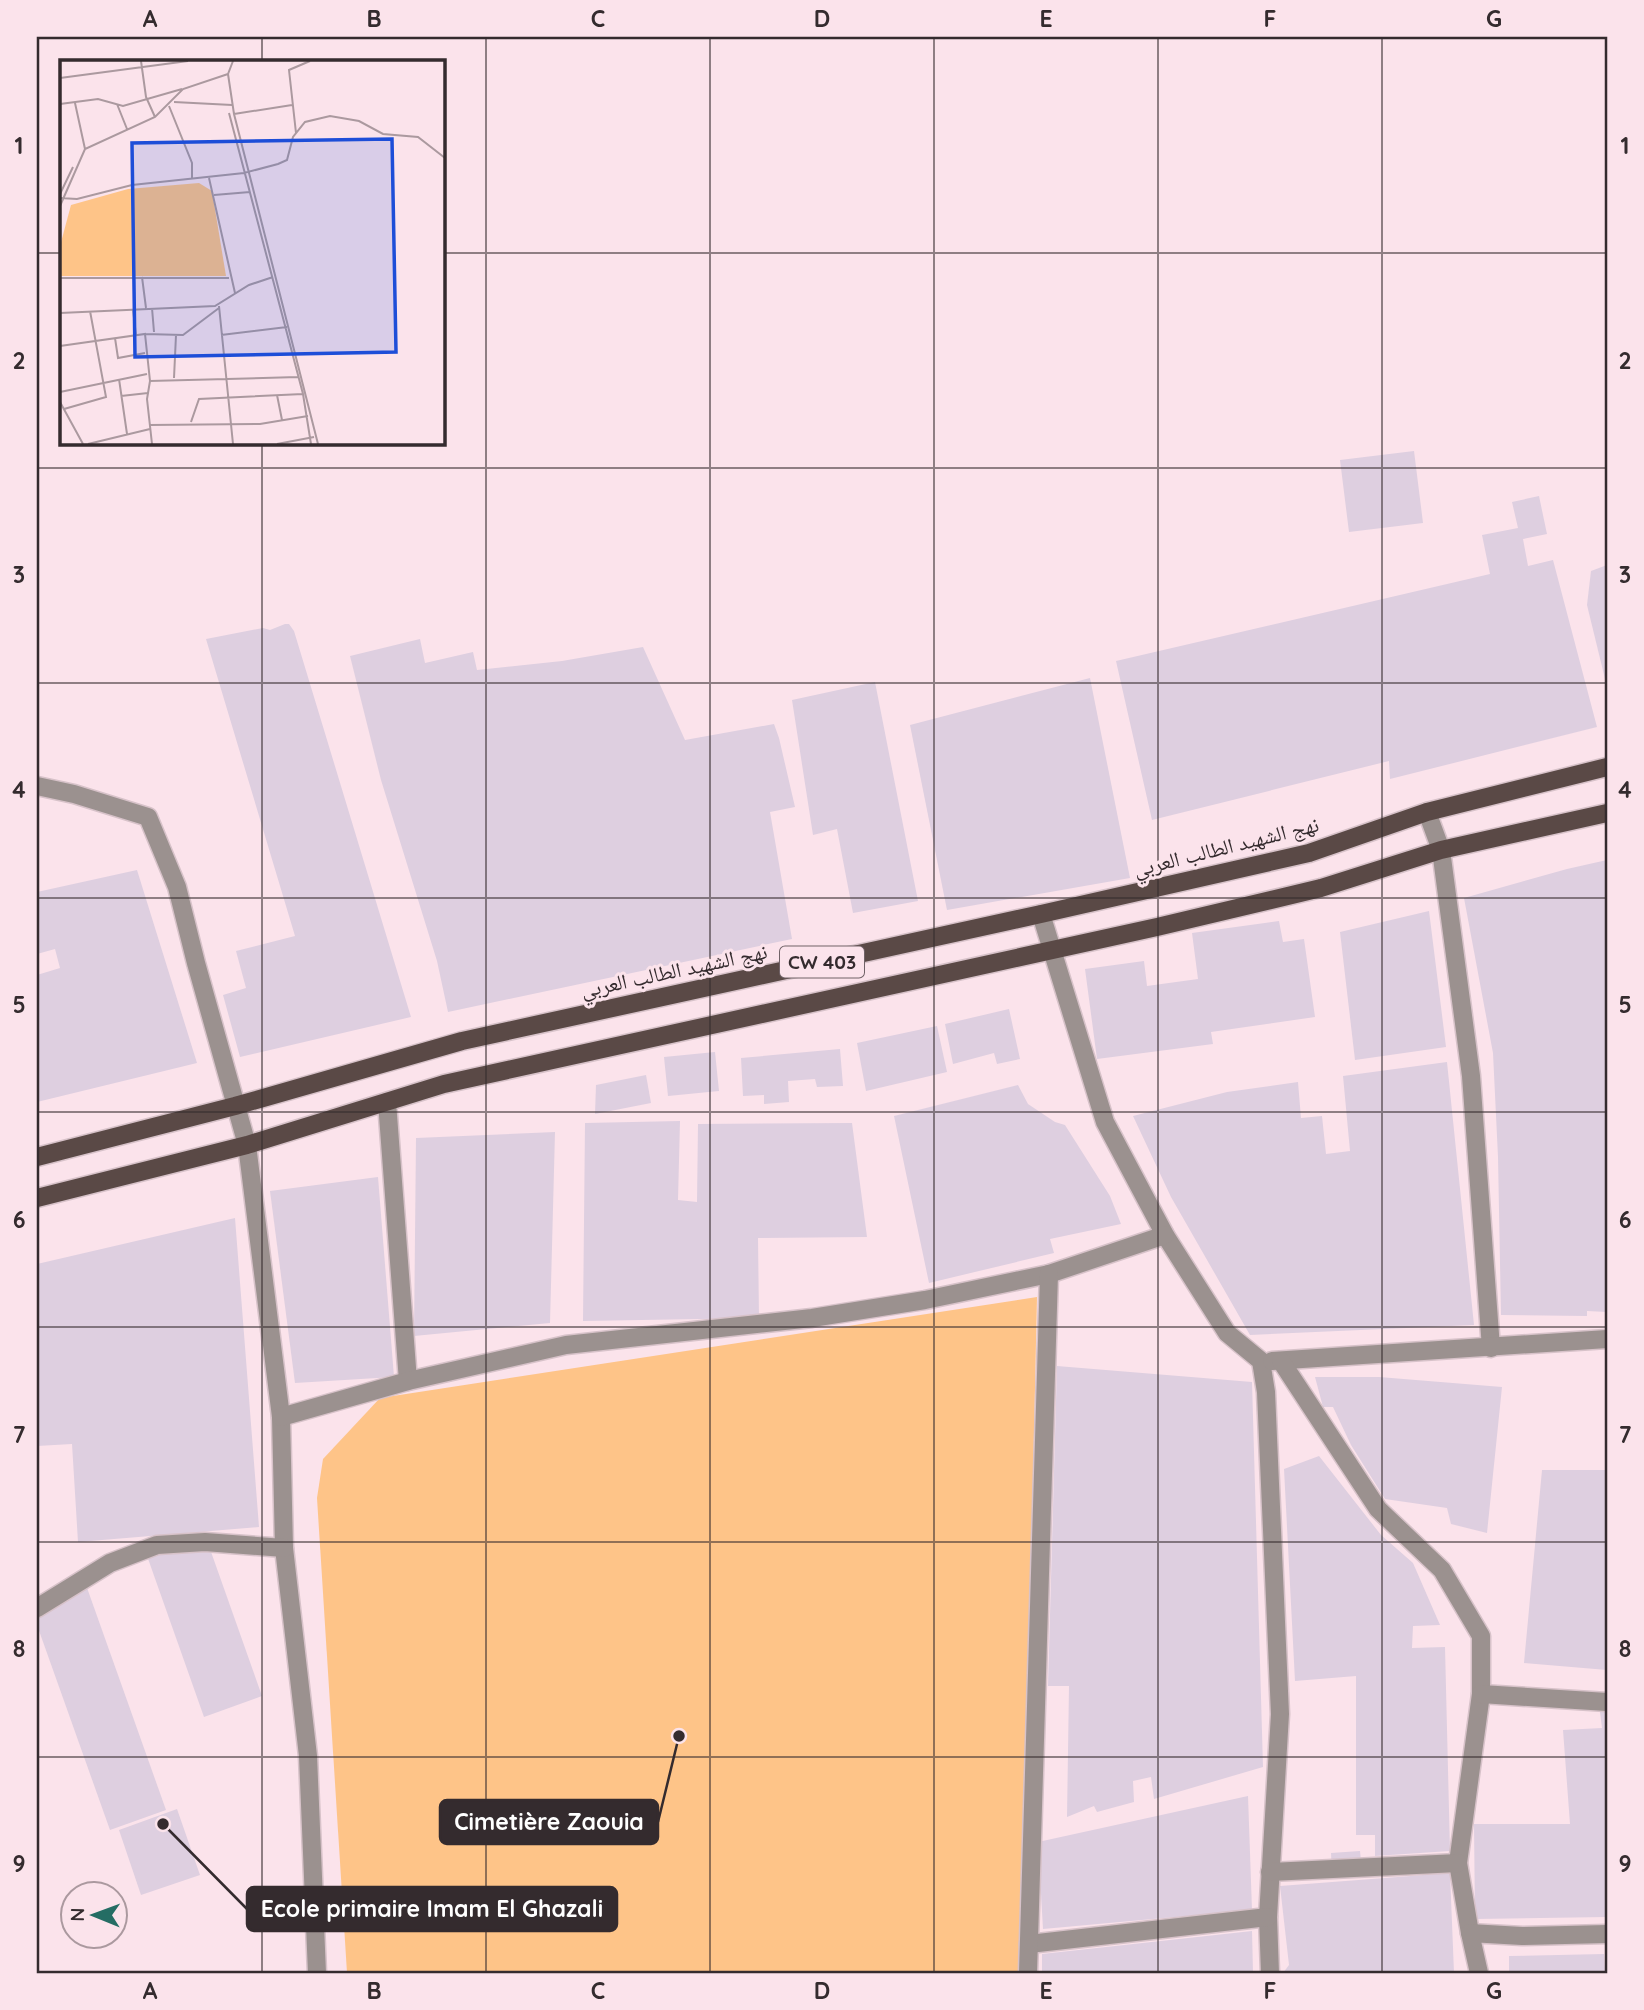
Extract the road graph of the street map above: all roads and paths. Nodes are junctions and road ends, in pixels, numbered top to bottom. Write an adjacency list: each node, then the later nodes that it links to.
1 (1607, 767): 3 (main road, نهج الشهيد الطالب العربي / CW 403)
2 (37, 786): 9 (street)
3 (1427, 812): 5 (street); 6 (main road, نهج الشهيد الطالب العربي / CW 403)
4 (1607, 813): 5 (main road, CW 403)
5 (1441, 850): 7 (main road, CW 403); 16 (street)
6 (1041, 914): 7 (street); 9 (main road, نهج الشهيد الطالب العربي / CW 403)
7 (1053, 950): 8 (main road, CW 403); 13 (street)
8 (387, 1102): 10 (main road, CW 403); 19 (street)
9 (235, 1106): 10 (street); 11 (main road, نهج الشهيد الطالب العربي / CW 403)
10 (247, 1145): 12 (main road, CW 403); 20 (street)
11 (37, 1157)
12 (37, 1198)
13 (1165, 1235): 14 (street); 17 (street)
14 (1049, 1274): 19 (street); 30 (street)
15 (1607, 1339): 16 (street)
16 (1491, 1348): 18 (street)
17 (1261, 1361): 18 (street); 26 (street)
18 (1281, 1361): 23 (street)
19 (408, 1381): 20 (street)
20 (281, 1417): 21 (street)
21 (284, 1548): 22 (street); 31 (street)
22 (37, 1608)
23 (1481, 1694): 24 (street); 25 (street)
24 (1607, 1702)
25 (1458, 1863): 26 (street); 28 (street)
26 (1270, 1872): 27 (street)
27 (1268, 1917): 30 (street); 33 (street)
28 (1470, 1934): 29 (street); 34 (street)
29 (1607, 1934)
30 (1029, 1944): 32 (street)
31 (317, 1973)
32 (1028, 1973)
33 (1270, 1973)
34 (1479, 1973)

